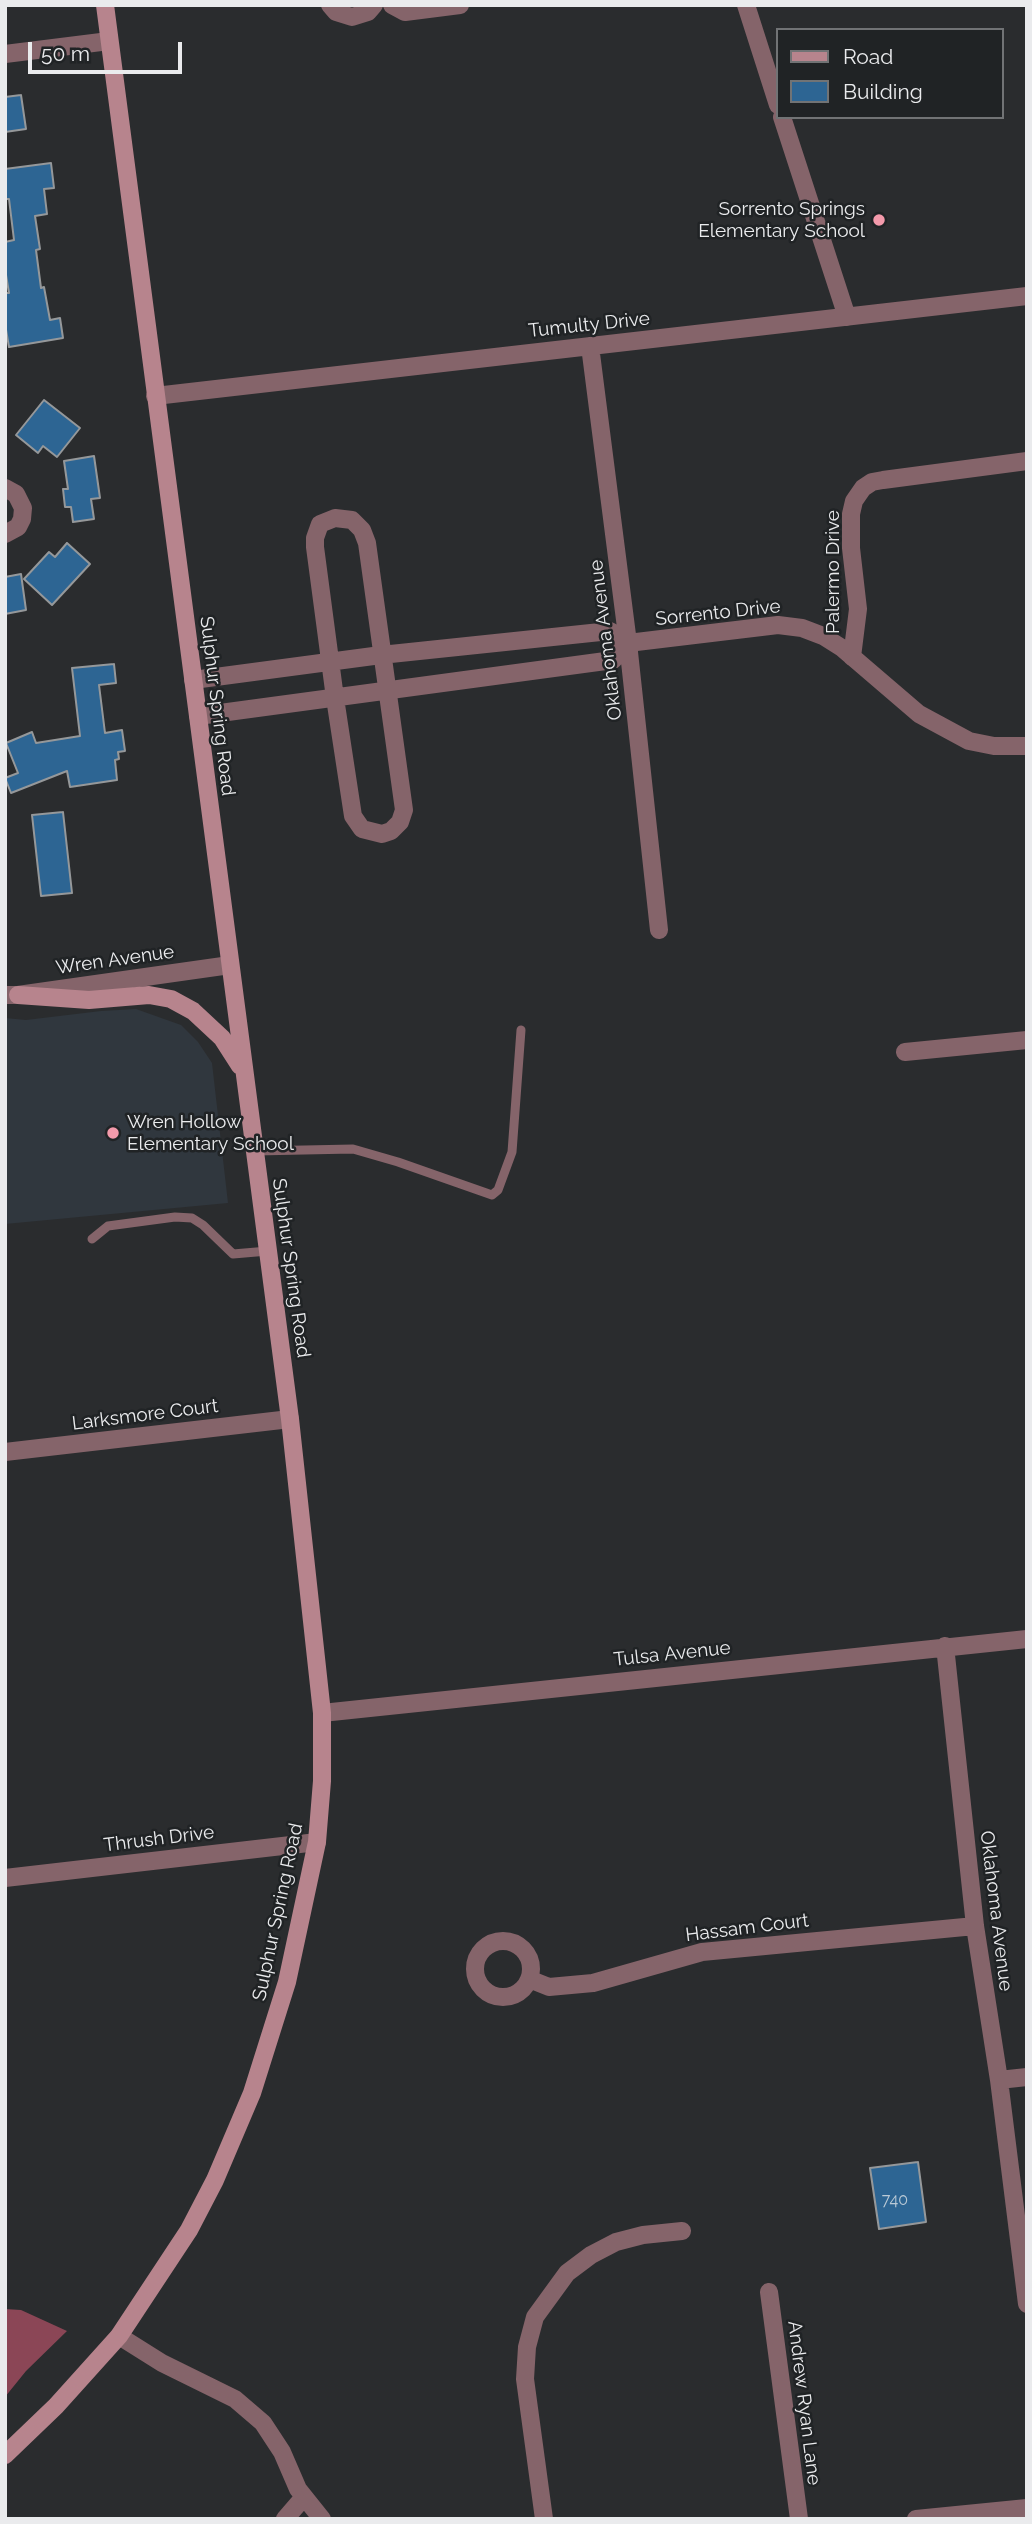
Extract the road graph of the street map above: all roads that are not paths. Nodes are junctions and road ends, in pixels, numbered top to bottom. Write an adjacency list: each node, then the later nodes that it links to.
1 (105, 5): 7 (main road, Sulphur Spring Road)
2 (330, 5): 3 (street)
3 (374, 5)
4 (392, 5): 5 (street)
5 (460, 5)
6 (746, 5): 9 (street)
7 (109, 41): 8 (street); 14 (main road, Sulphur Spring Road)
8 (5, 54)
9 (776, 100)
10 (783, 119): 12 (street)
11 (1027, 296): 12 (street, Tumulty Drive)
12 (847, 317): 13 (street, Tumulty Drive)
13 (590, 346): 14 (street, Tumulty Drive); 18 (street, Oklahoma Avenue)
14 (155, 396): 22 (main road, Sulphur Spring Road)
15 (1027, 461): 20 (street, Palermo Drive)
16 (5, 488): 17 (street)
17 (5, 534)
18 (628, 643): 19 (street, Sorrento Drive); 20 (street, Sorrento Drive); 23 (street, Sorrento Drive); 27 (street, Oklahoma Avenue)
19 (381, 655): 21 (street, Sorrento Drive); 21 (street); 23 (street)
20 (852, 657): 26 (street, Sorrento Drive)
21 (330, 662): 22 (street, Sorrento Drive); 24 (street)
22 (193, 680): 25 (main road, Sulphur Spring Road)
23 (388, 691): 24 (street, Sorrento Drive); 24 (street)
24 (335, 698): 25 (street, Sorrento Drive)
25 (198, 716): 28 (main road, Sulphur Spring Road)
26 (1027, 746)
27 (659, 930)
28 (230, 965): 29 (street, Wren Avenue); 33 (main road, Sulphur Spring Road)
29 (12, 995): 33 (main road)
30 (521, 1030): 34 (lane)
31 (1027, 1040): 32 (street)
32 (905, 1052)
33 (244, 1072): 34 (main road, Sulphur Spring Road)
34 (254, 1151): 36 (main road, Sulphur Spring Road)
35 (92, 1239): 36 (lane)
36 (268, 1251): 37 (main road, Sulphur Spring Road)
37 (290, 1419): 38 (street, Larksmore Court); 41 (main road, Sulphur Spring Road)
38 (5, 1452)
39 (1027, 1639): 40 (street, Tulsa Avenue)
40 (945, 1646): 41 (street, Tulsa Avenue); 44 (street, Oklahoma Avenue)
41 (323, 1713): 42 (main road, Sulphur Spring Road)
42 (317, 1842): 43 (street, Thrush Drive); 51 (main road, Sulphur Spring Road)
43 (5, 1878)
44 (975, 1926): 45 (street, Hassam Court); 47 (street, Oklahoma Avenue)
45 (529, 1979)
46 (1027, 2077): 47 (street)
47 (999, 2080): 50 (street, Oklahoma Avenue)
48 (682, 2231): 57 (street)
49 (769, 2292): 58 (street, Andrew Ryan Lane)
50 (1027, 2304)
51 (119, 2336): 52 (main road, Sulphur Spring Road); 53 (street)
52 (5, 2455)
53 (304, 2497): 55 (street); 56 (street)
54 (1027, 2508): 59 (street)
55 (285, 2519)
56 (322, 2519)
57 (544, 2519)
58 (799, 2519)
59 (916, 2519)

